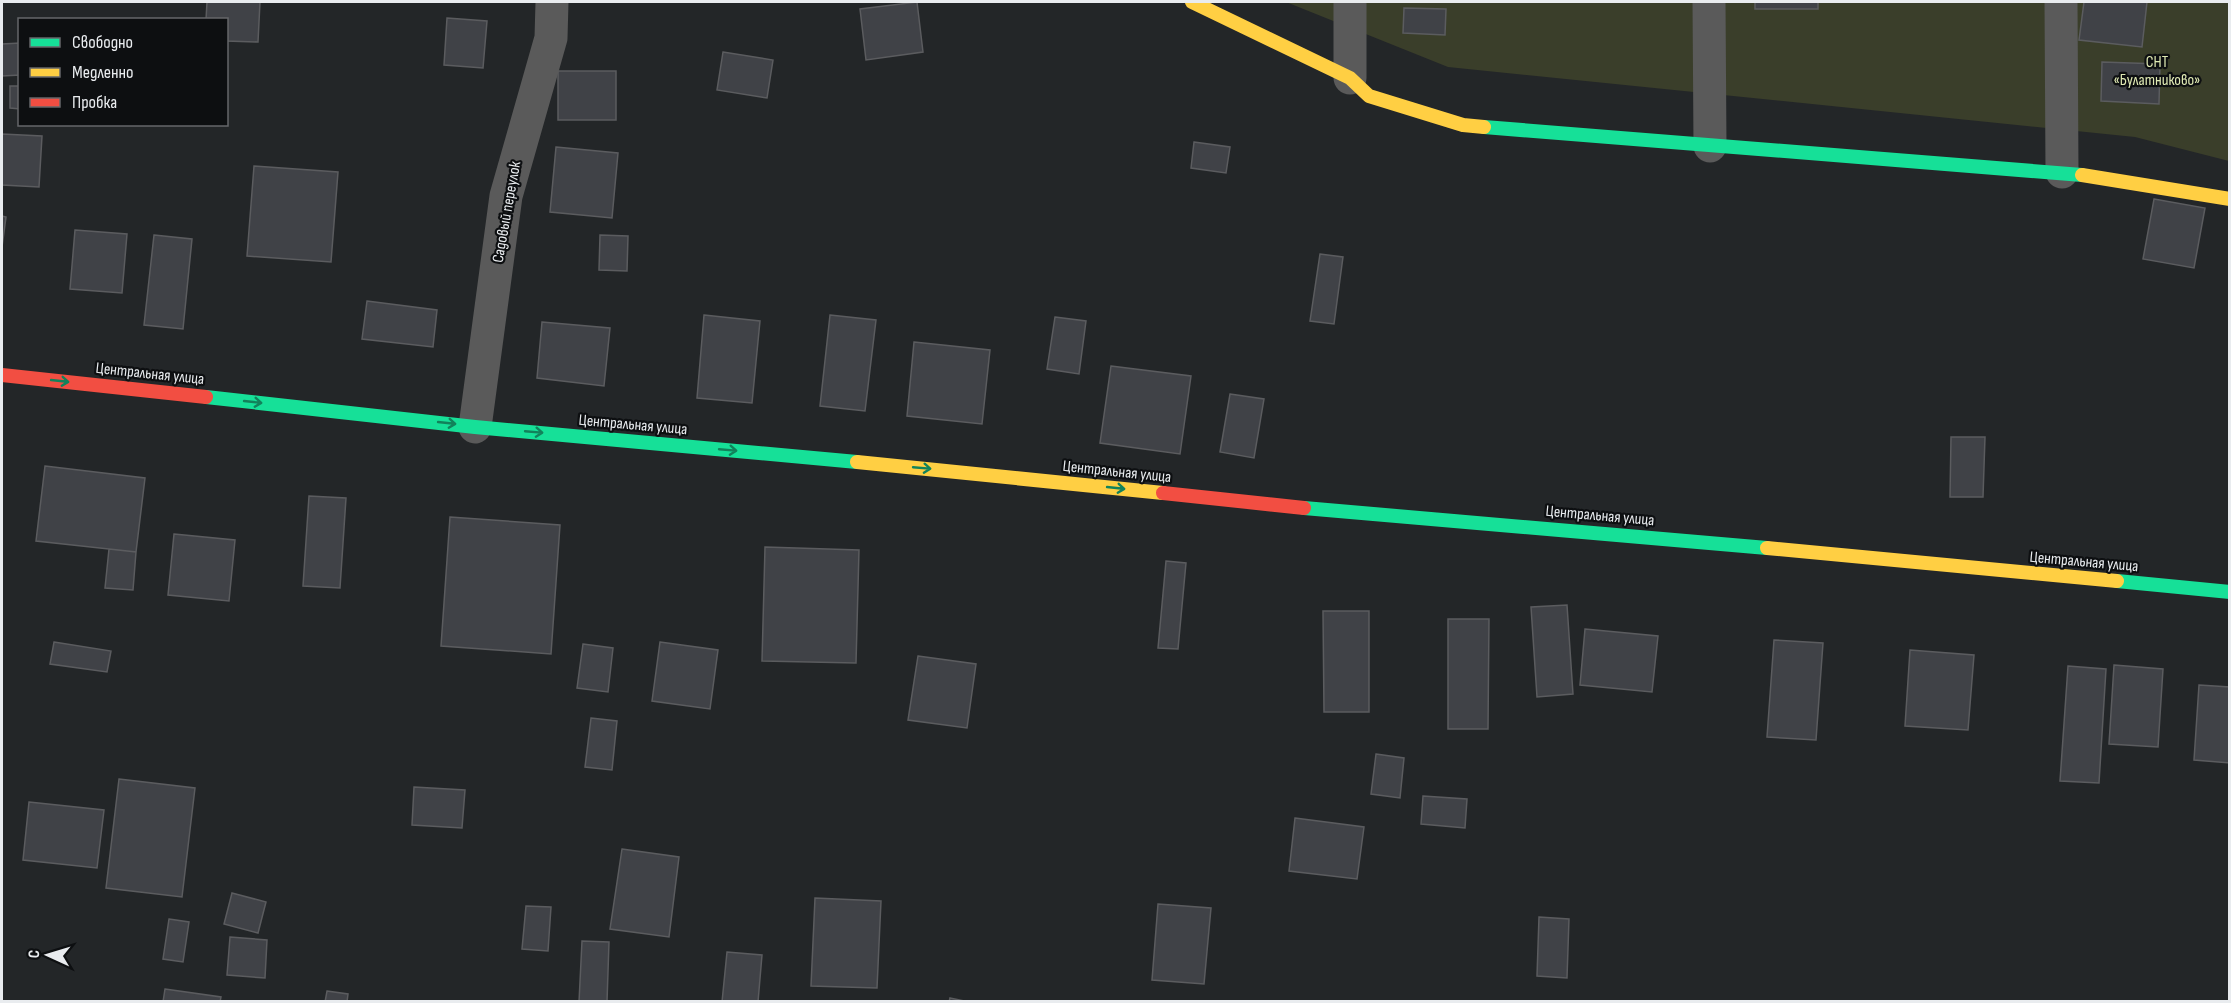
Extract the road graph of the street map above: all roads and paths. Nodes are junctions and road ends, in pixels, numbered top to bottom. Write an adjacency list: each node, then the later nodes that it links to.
1 (552, 2): 11 (street, Садовый переулок)
2 (1192, 2): 6 (street)
3 (1350, 2): 6 (street)
4 (1708, 2): 7 (street)
5 (2061, 2): 8 (street)
6 (1350, 78): 7 (street)
7 (1710, 146): 8 (street)
8 (2062, 172): 9 (street)
9 (2229, 199)
10 (2, 375): 11 (street, Центральная улица, one-way to 11)
11 (475, 427): 12 (street, Центральная улица, one-way to 12)
12 (2229, 592)

